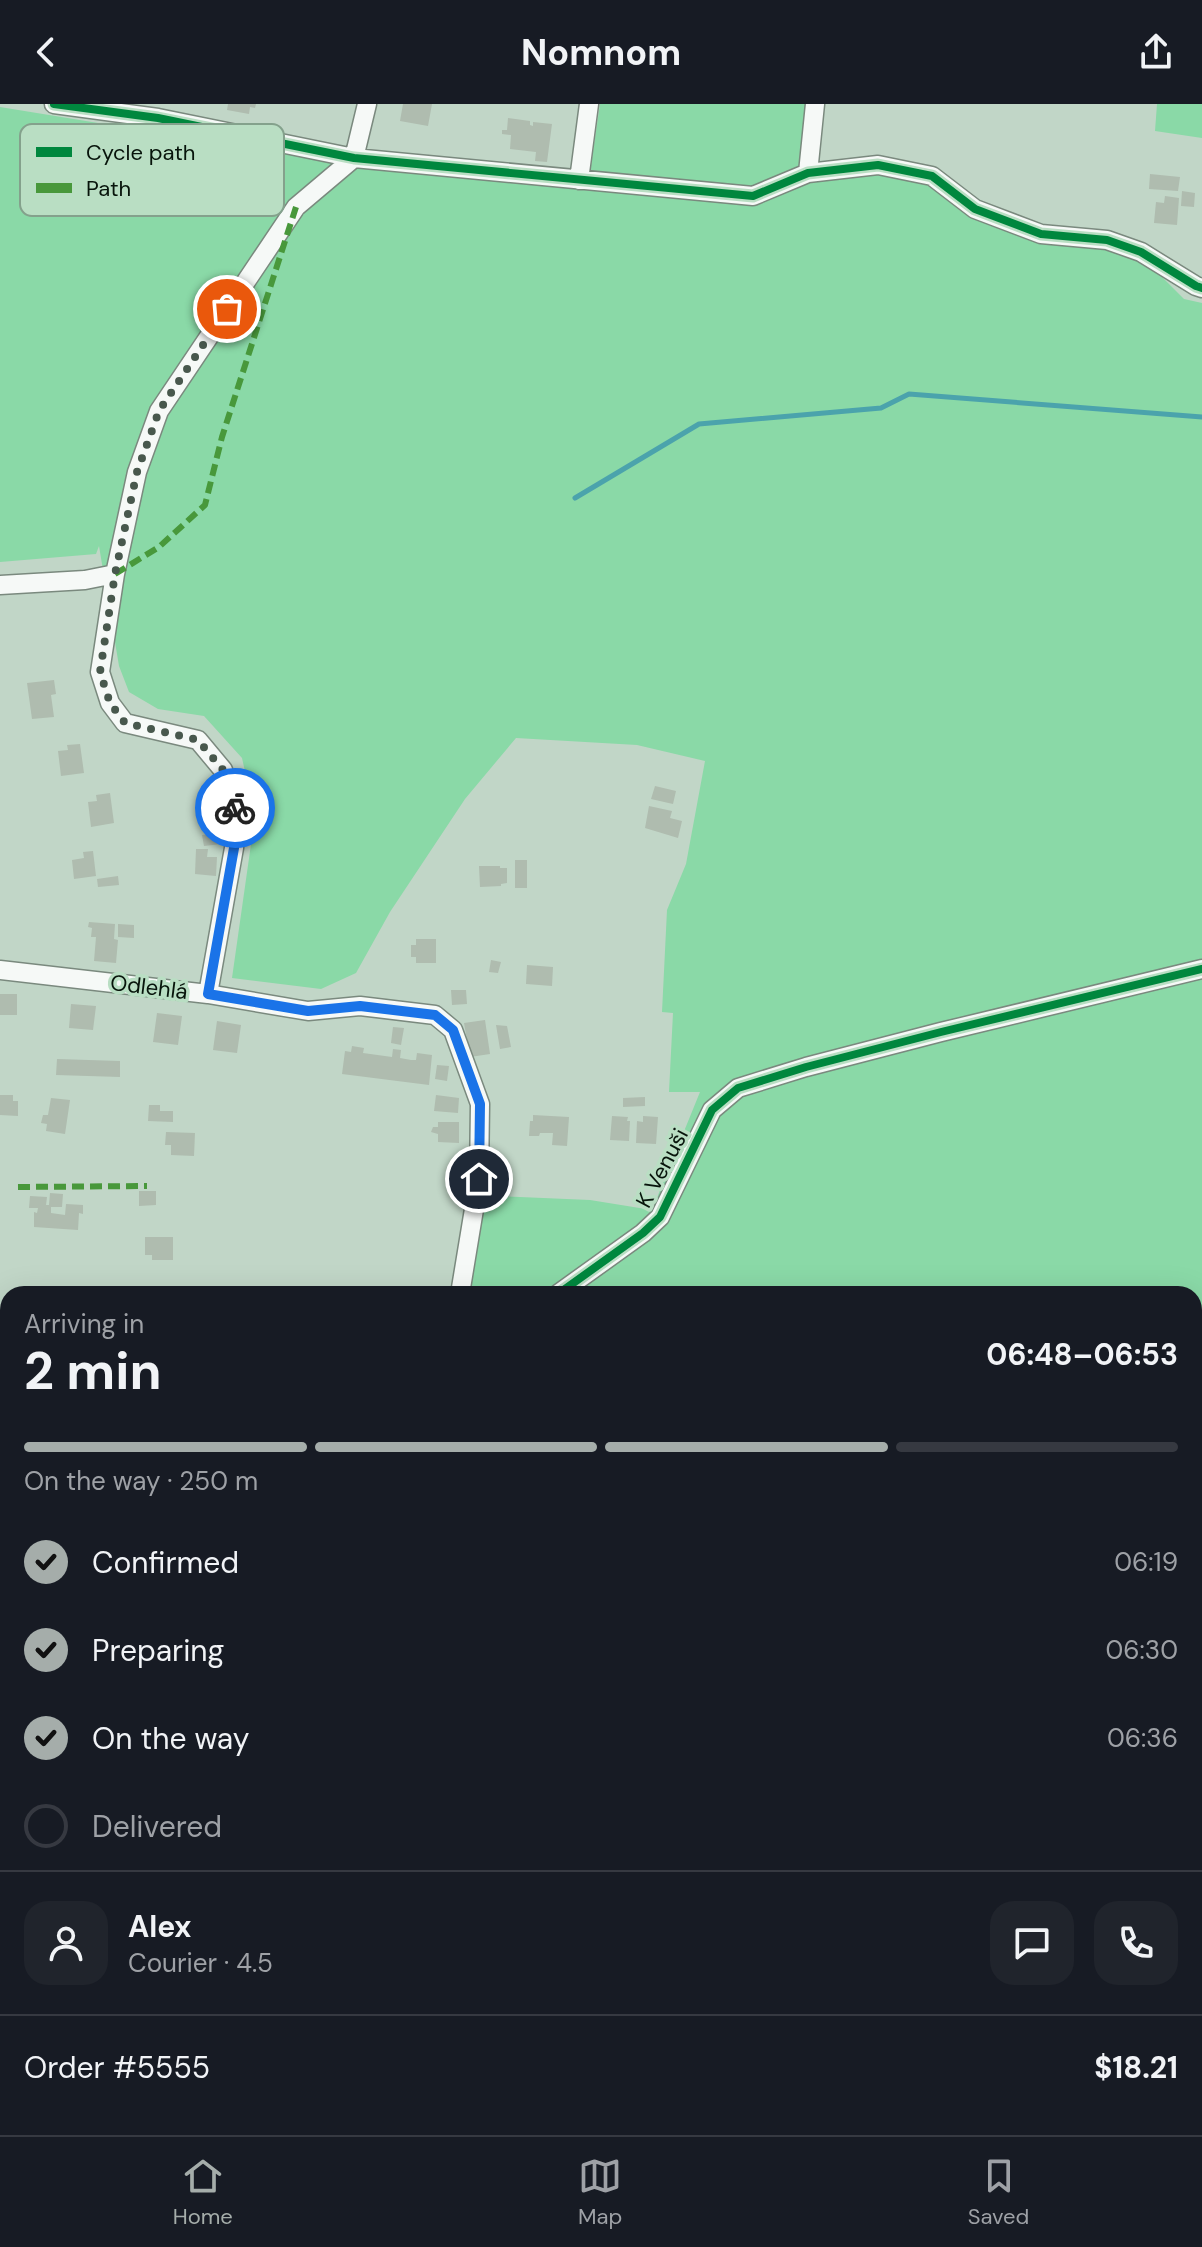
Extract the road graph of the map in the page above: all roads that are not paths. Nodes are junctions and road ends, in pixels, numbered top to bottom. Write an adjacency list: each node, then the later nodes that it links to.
1 (54, 104): 5 (street)
2 (367, 104): 7 (street)
3 (589, 104): 9 (street)
4 (815, 104): 8 (street)
5 (187, 124)
6 (284, 144): 7 (street)
7 (354, 158): 9 (street); 11 (street)
8 (808, 173): 9 (street); 10 (street)
9 (579, 180)
10 (1202, 288)
11 (115, 574): 12 (street); 15 (street)
12 (0, 585)
13 (1202, 969): 17 (street, K Venuši)
14 (0, 970): 15 (street, Odlehlá)
15 (208, 994): 16 (street, Odlehlá)
16 (461, 1286)
17 (569, 1286)

